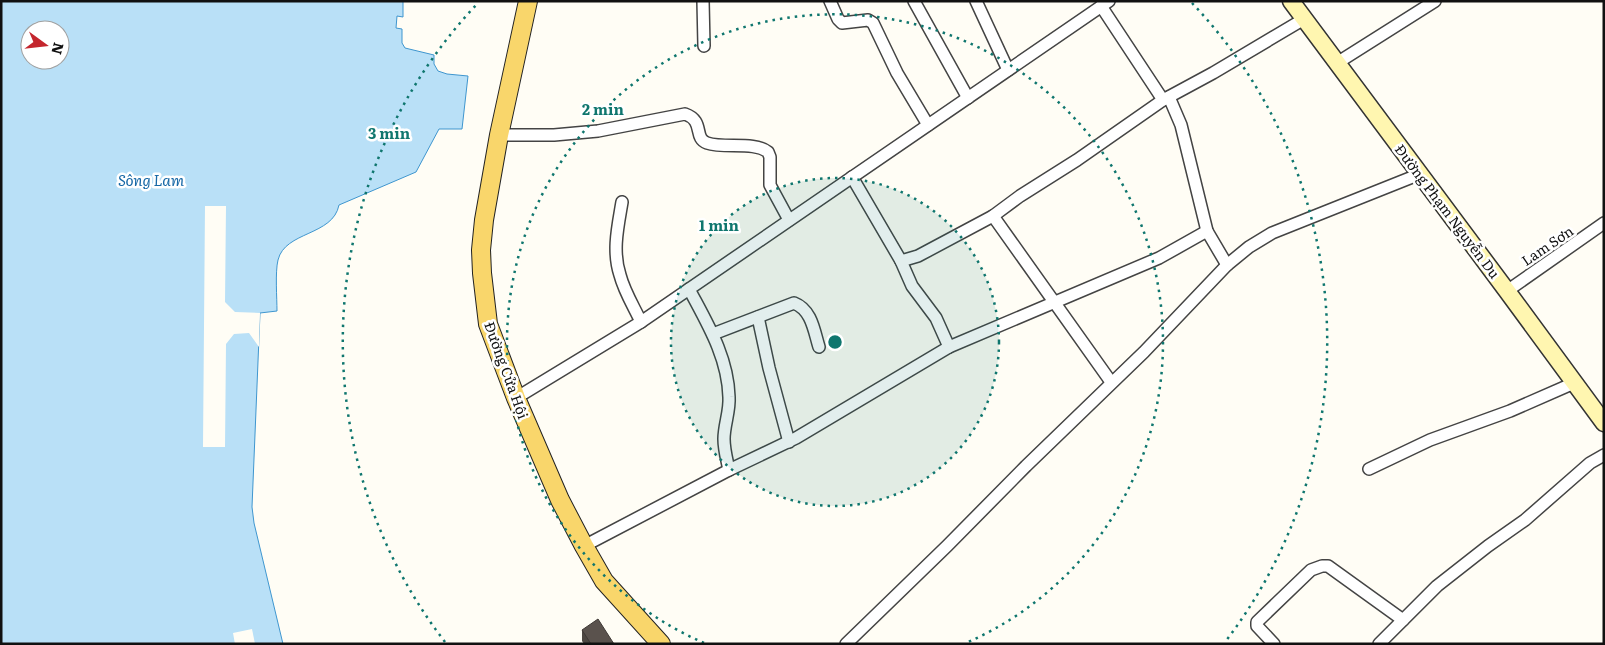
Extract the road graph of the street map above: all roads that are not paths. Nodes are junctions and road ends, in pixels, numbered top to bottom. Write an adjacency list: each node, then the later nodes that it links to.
1 (528, 1): 16 (main road, Đường Cửa Hội)
2 (703, 1): 10 (street)
3 (830, 1): 15 (street)
4 (914, 1): 13 (street)
5 (976, 1): 12 (street)
6 (1291, 1): 9 (main road, Đường Phạm Nguyễn Du)
7 (1435, 1): 11 (street)
8 (1105, 4): 12 (street); 14 (street)
9 (1304, 18): 11 (main road, Đường Phạm Nguyễn Du); 14 (street)
10 (704, 46)
11 (1337, 63): 17 (main road, Đường Phạm Nguyễn Du)
12 (1008, 70): 13 (street)
13 (968, 98): 15 (street)
14 (1166, 99): 20 (street); 23 (street)
15 (928, 125): 18 (street)
16 (500, 130): 21 (street); 36 (main road, Đường Cửa Hội)
17 (1420, 174): 25 (street); 27 (main road, Đường Phạm Nguyễn Du)
18 (852, 177): 21 (street); 24 (street)
19 (622, 202): 30 (street)
20 (993, 216): 24 (street); 28 (street)
21 (790, 220): 26 (street)
22 (1604, 223): 27 (street, Lam Sơn)
23 (1207, 232): 25 (street); 28 (street)
24 (901, 262): 32 (street)
25 (1227, 265): 34 (street)
26 (688, 289): 30 (street); 31 (street)
27 (1508, 290): 35 (main road, Đường Phạm Nguyễn Du)
28 (1055, 302): 32 (street); 34 (street)
29 (758, 317): 31 (street); 33 (street); 38 (street)
30 (641, 322): 36 (street)
31 (712, 334): 41 (street)
32 (949, 347): 38 (street)
33 (820, 348)
34 (1111, 382): 46 (street)
35 (1574, 383): 37 (main road, Đường Phạm Nguyễn Du); 40 (street)
36 (516, 398): 42 (main road, Đường Cửa Hội)
37 (1604, 423)
38 (789, 442): 41 (street)
39 (1604, 455): 43 (street)
40 (1369, 469)
41 (729, 470): 42 (street)
42 (584, 546): 45 (main road, Đường Cửa Hội)
43 (1403, 620): 44 (street); 47 (street)
44 (1380, 643)
45 (662, 644)
46 (846, 644)
47 (1274, 644)

